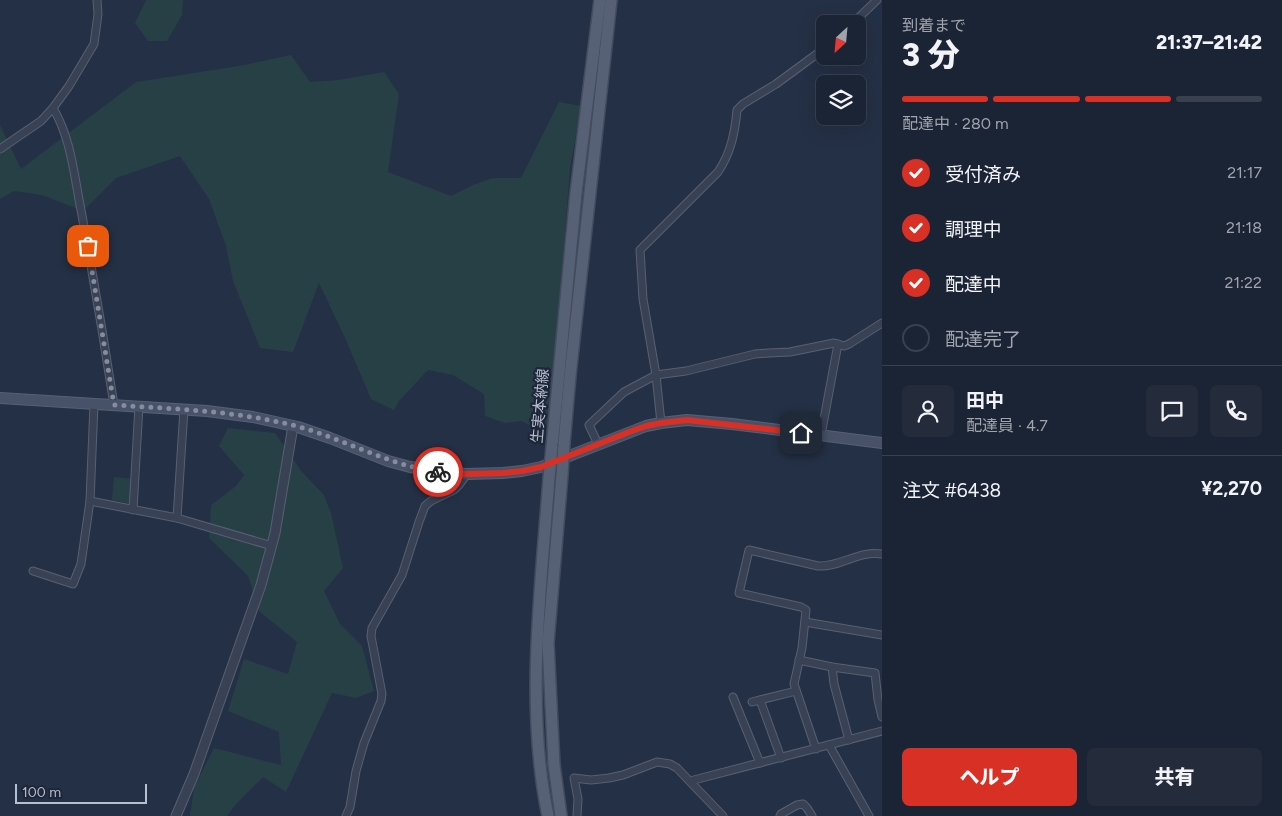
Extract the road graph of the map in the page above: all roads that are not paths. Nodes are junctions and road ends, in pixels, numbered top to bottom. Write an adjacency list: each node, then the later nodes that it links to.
1 (97, 0): 7 (street)
2 (600, 0): 45 (main road, 生実本納線, bridge)
3 (611, 0): 46 (main road, 生実本納線, bridge)
4 (877, 0): 5 (street)
5 (861, 15)
6 (816, 56): 11 (street)
7 (53, 108): 8 (street); 14 (street)
8 (0, 149)
9 (882, 323): 10 (street)
10 (838, 344): 11 (street); 19 (street)
11 (656, 375): 17 (street); 21 (street)
12 (0, 398): 13 (main road)
13 (94, 404): 14 (main road); 23 (street)
14 (114, 405): 15 (main road)
15 (139, 406): 16 (main road); 24 (street)
16 (184, 409): 18 (main road); 25 (street)
17 (661, 423): 19 (main road); 21 (main road)
18 (293, 426): 22 (main road); 26 (street)
19 (820, 435): 20 (main road)
20 (882, 443)
21 (598, 444): 22 (main road)
22 (467, 474): 44 (street)
23 (90, 501): 24 (street); 28 (street)
24 (133, 510): 25 (street)
25 (177, 518): 26 (street)
26 (272, 546): 43 (street)
27 (882, 554): 29 (street)
28 (33, 571)
29 (805, 622): 30 (street); 31 (street)
30 (882, 635)
31 (799, 660): 32 (street); 33 (street)
32 (832, 667): 35 (street); 37 (street)
33 (796, 691): 39 (street); 40 (street)
34 (733, 697): 41 (street)
35 (882, 717)
36 (881, 733): 37 (street)
37 (849, 740): 38 (street)
38 (829, 745): 39 (street); 51 (street)
39 (816, 749): 40 (street)
40 (781, 758): 41 (street)
41 (760, 763): 42 (street)
42 (690, 781): 47 (street); 48 (street)
43 (176, 816)
44 (346, 816)
45 (548, 816)
46 (561, 816)
47 (577, 816)
48 (723, 816)
49 (780, 816): 50 (street)
50 (812, 816)
51 (869, 816)

